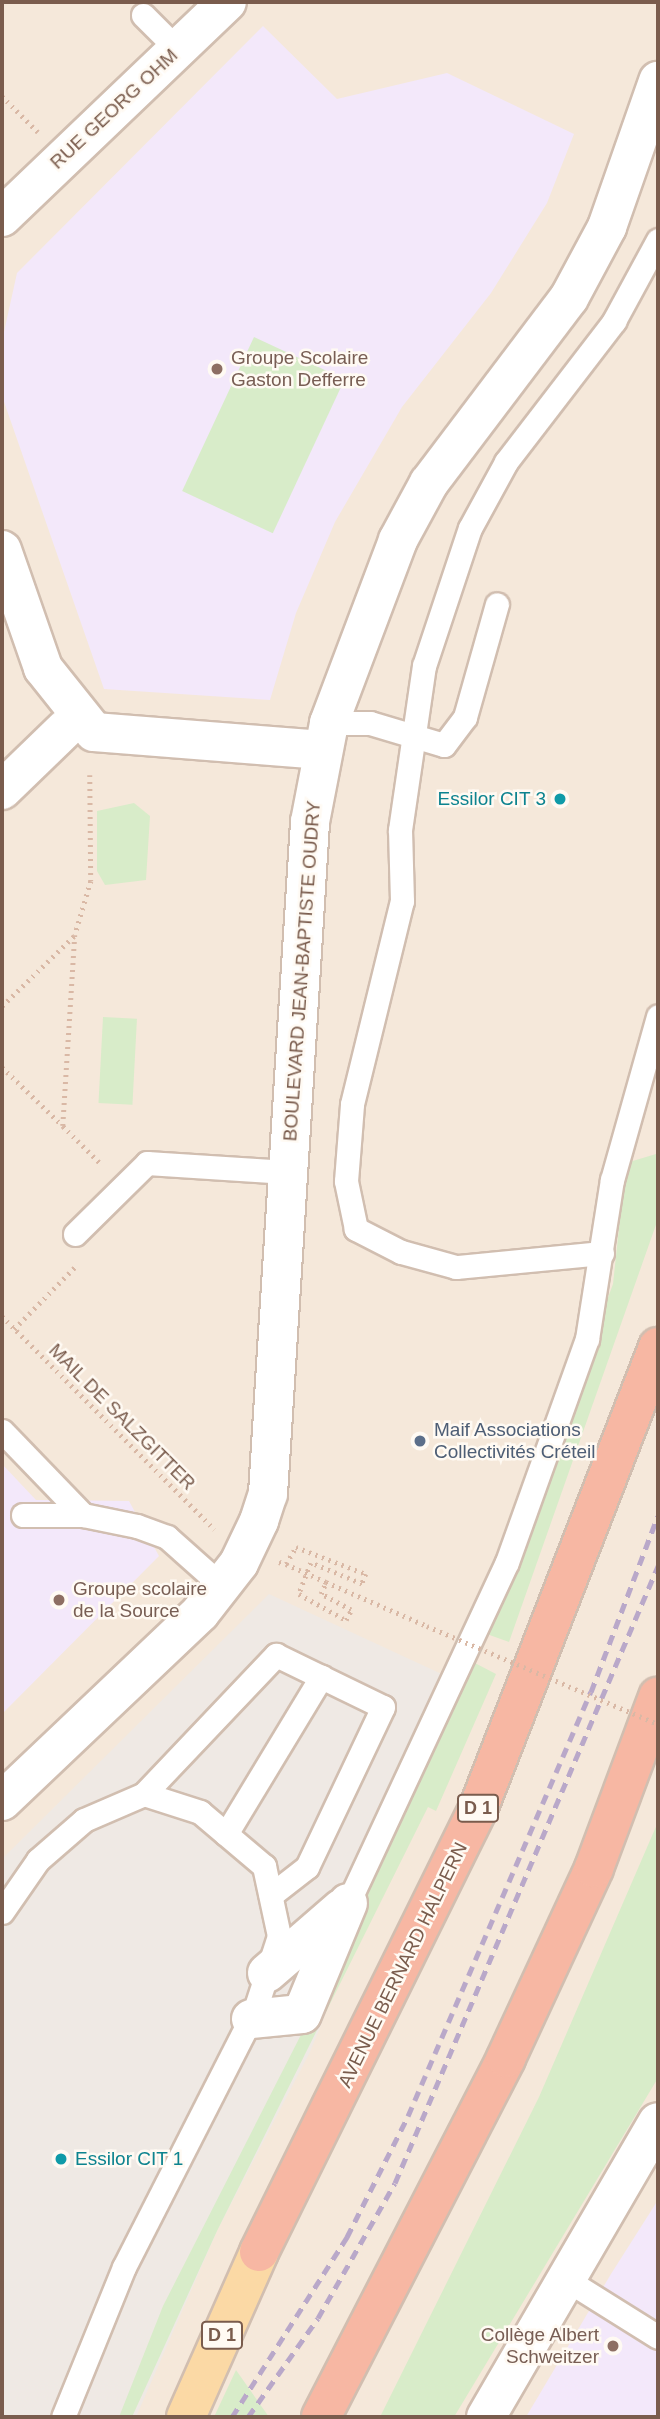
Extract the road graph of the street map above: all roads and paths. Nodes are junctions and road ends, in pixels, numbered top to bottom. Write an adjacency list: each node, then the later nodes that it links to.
1 (228, 2): 3 (street, RUE GEORG OHM)
2 (143, 15): 3 (lane)
3 (177, 49): 7 (street, RUE GEORG OHM)
4 (658, 82): 12 (street, BOULEVARD JEAN-BAPTISTE OUDRY)
5 (2, 96): 6 (path)
6 (33, 128)
7 (2, 217)
8 (658, 240): 13 (lane)
9 (2, 550): 12 (street)
10 (497, 604): 13 (lane)
11 (65, 729): 15 (street)
12 (326, 736): 13 (lane); 21 (street, BOULEVARD JEAN-BAPTISTE OUDRY)
13 (413, 738): 24 (lane)
14 (90, 775): 16 (path)
15 (2, 790)
16 (75, 934): 17 (path); 20 (path)
17 (2, 1006)
18 (658, 1016): 24 (lane)
19 (2, 1067): 20 (path)
20 (63, 1126): 22 (path)
21 (286, 1172): 23 (lane); 35 (street, BOULEVARD JEAN-BAPTISTE OUDRY)
22 (112, 1175)
23 (75, 1234)
24 (602, 1253): 43 (lane)
25 (2, 1316): 30 (path, MAIL DE SALZGITTER)
26 (658, 1347): 48 (highway, AVENUE BERNARD HALPERN / D 1)
27 (2, 1430): 29 (lane)
28 (23, 1515): 29 (lane)
29 (83, 1515): 35 (lane)
30 (222, 1537)
31 (272, 1559): 32 (path)
32 (286, 1564): 33 (path); 33 (path)
33 (307, 1574): 34 (path); 34 (path)
34 (326, 1582): 38 (path, bridge)
35 (222, 1586): 40 (street, BOULEVARD JEAN-BAPTISTE OUDRY)
36 (321, 1677): 39 (lane); 41 (lane); 42 (lane)
37 (658, 1697): 53 (highway)
38 (658, 1724)
39 (144, 1794): 41 (lane); 44 (lane)
40 (2, 1801)
41 (226, 1834): 42 (lane)
42 (271, 1895): 45 (lane)
43 (348, 1903): 45 (street); 46 (street)
44 (2, 1912)
45 (267, 1973): 46 (lane)
46 (251, 2019): 51 (lane)
47 (658, 2122): 49 (street)
48 (259, 2252): 52 (main road, AVENUE BERNARD HALPERN / D 1)
49 (567, 2280): 50 (lane); 54 (street)
50 (658, 2337)
51 (63, 2417)
52 (186, 2417)
53 (321, 2417)
54 (486, 2417)

